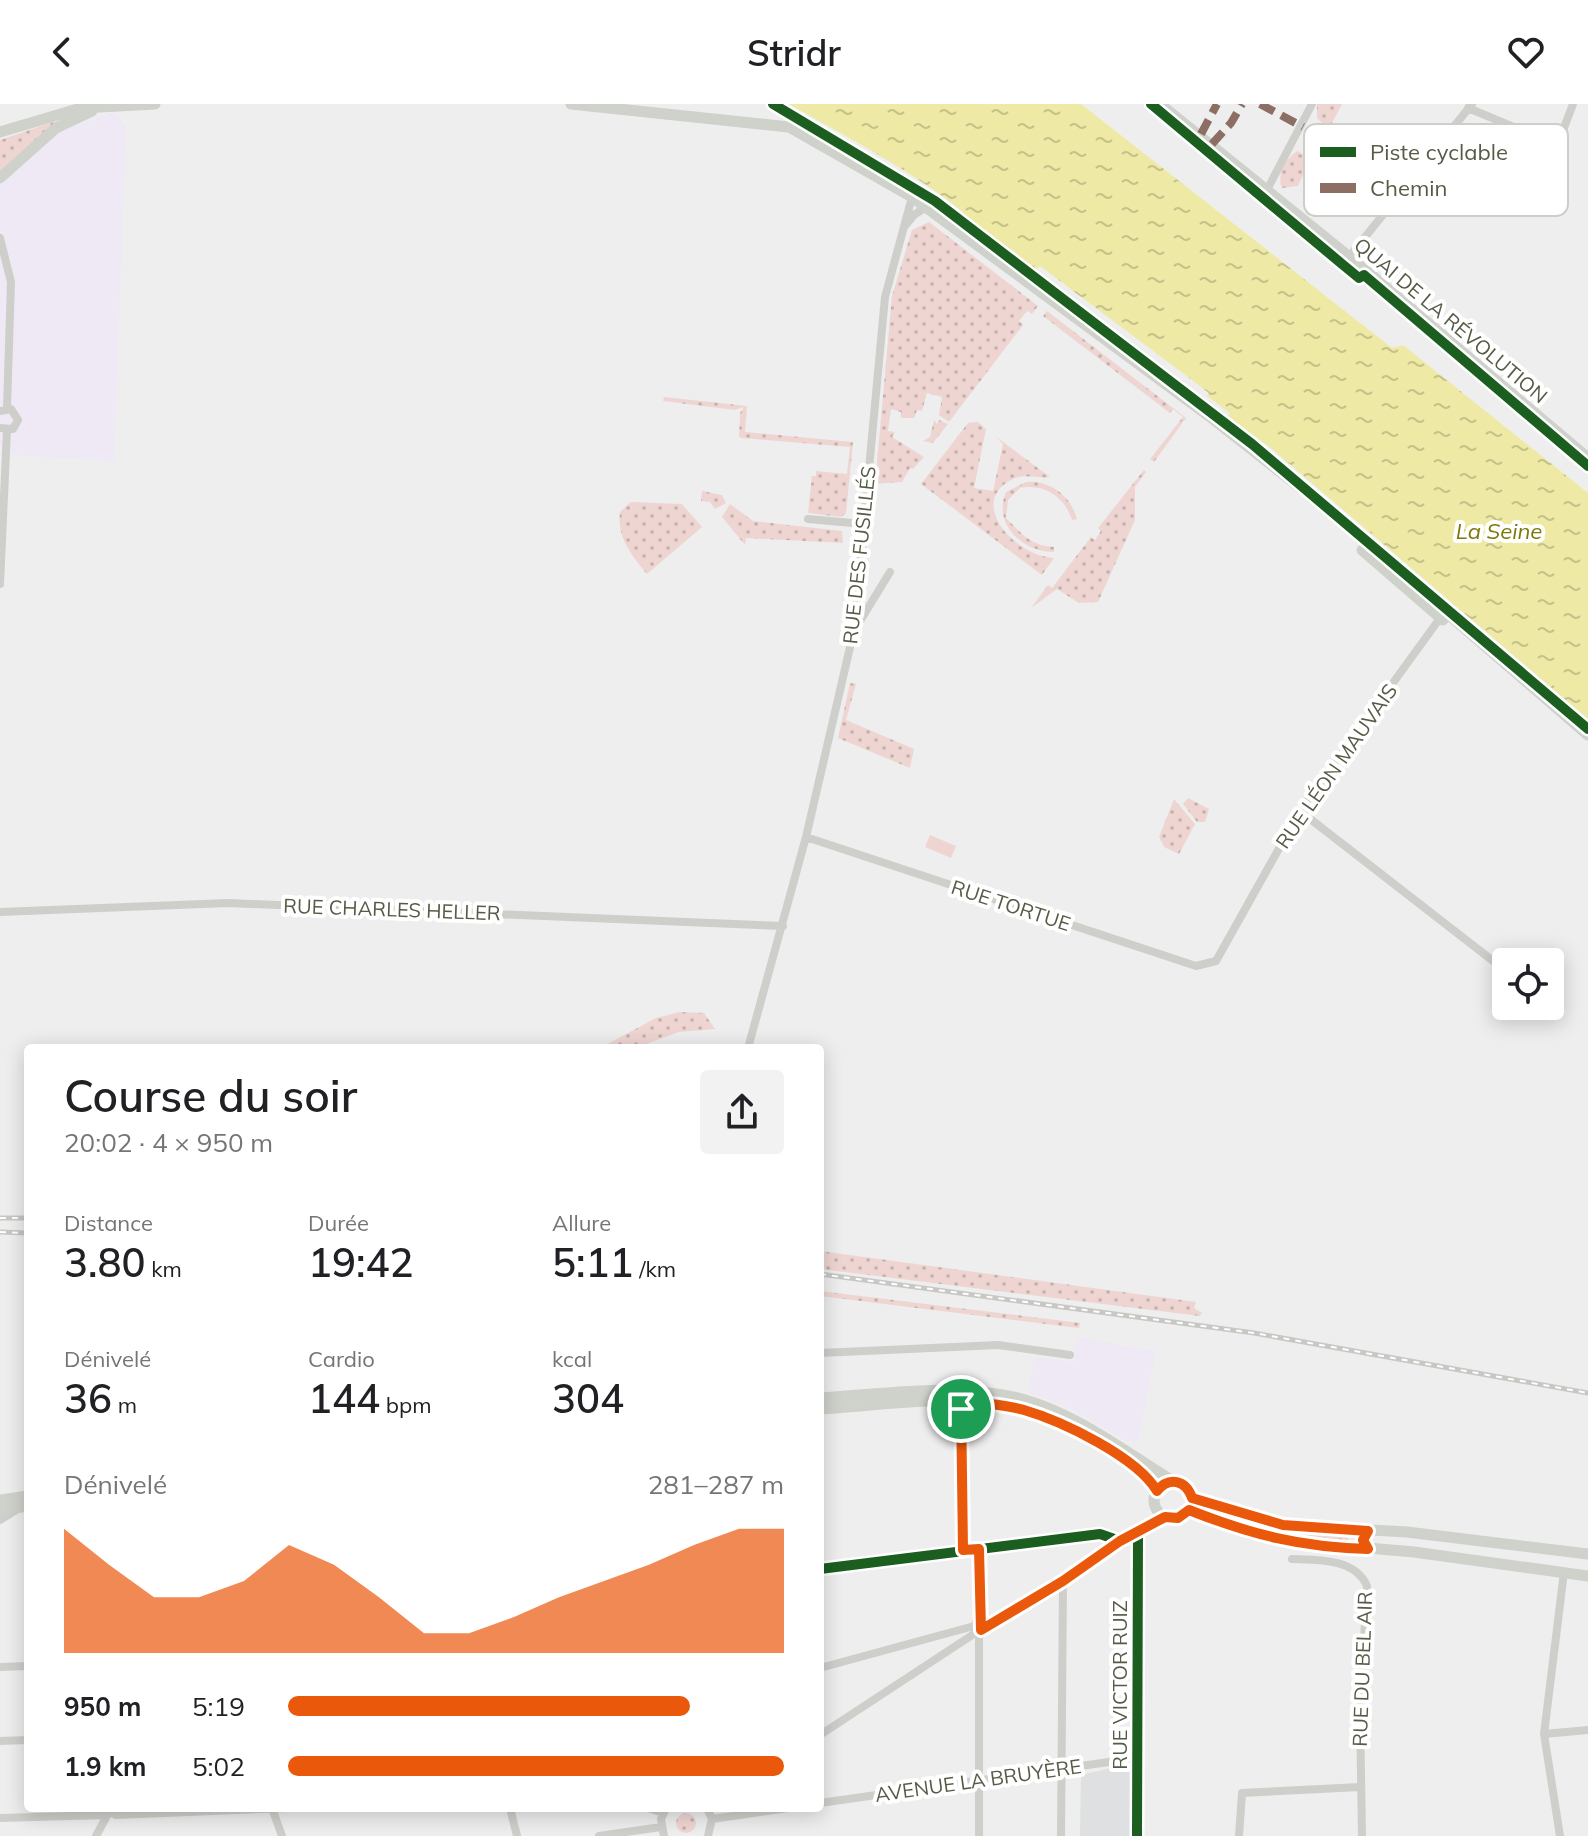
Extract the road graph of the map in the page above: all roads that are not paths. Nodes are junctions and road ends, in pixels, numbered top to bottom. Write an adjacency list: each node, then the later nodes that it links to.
1 (155, 104): 6 (main road)
2 (571, 104): 16 (main road)
3 (1160, 104): 8 (main road, QUAI DE LA RÉVOLUTION)
4 (1312, 104): 15 (street)
5 (1573, 104): 11 (street)
6 (116, 106): 12 (main road); 13 (main road)
7 (1470, 106): 9 (street); 10 (street)
8 (1171, 108): 14 (main road, QUAI DE LA RÉVOLUTION)
9 (1456, 124)
10 (1510, 124)
11 (1565, 124)
12 (0, 132)
13 (0, 178)
14 (1253, 179): 15 (main road, QUAI DE LA RÉVOLUTION); 21 (main road, QUAI DE LA RÉVOLUTION)
15 (1268, 188): 21 (main road, QUAI DE LA RÉVOLUTION)
16 (912, 197): 17 (main road); 19 (street, RUE DES FUSILLÉS)
17 (927, 207): 19 (street); 31 (main road)
18 (1379, 216): 21 (street)
19 (903, 230): 26 (street, RUE DES FUSILLÉS)
20 (0, 238): 22 (street)
21 (1346, 255): 24 (main road, QUAI DE LA RÉVOLUTION)
22 (4, 409): 23 (street)
23 (4, 429): 28 (street)
24 (1588, 458)
25 (808, 519): 26 (street)
26 (863, 524): 30 (street, RUE DES FUSILLÉS)
27 (890, 572): 29 (street)
28 (0, 584)
29 (877, 592): 30 (street); 32 (street)
30 (857, 593): 32 (street, RUE DES FUSILLÉS)
31 (1443, 615): 33 (main road); 34 (main road); 35 (street, RUE LÉON MAUVAIS)
32 (854, 630): 36 (street, RUE DES FUSILLÉS)
33 (1588, 735)
34 (1588, 743)
35 (1300, 811): 39 (street); 40 (street, RUE LÉON MAUVAIS)
36 (806, 837): 38 (street, RUE DES FUSILLÉS); 40 (street, RUE TORTUE)
37 (0, 912): 38 (street, RUE CHARLES HELLER)
38 (783, 926): 41 (street, RUE DES FUSILLÉS)
39 (1492, 960)
40 (1216, 961)
41 (749, 1044)
42 (824, 1353): 43 (street)
43 (1070, 1355)
44 (824, 1398): 47 (main road)
45 (961, 1401): 46 (main road); 48 (main road); 61 (street)
46 (824, 1409)
47 (1173, 1481): 48 (main road); 51 (main road)
48 (1157, 1491): 54 (main road)
49 (24, 1497): 50 (main road)
50 (0, 1500)
51 (1191, 1504): 54 (main road); 56 (main road); 59 (main road)
52 (24, 1507): 53 (main road); 55 (street)
53 (0, 1510)
54 (1165, 1517): 57 (street)
55 (0, 1520)
56 (1372, 1530): 59 (main road); 62 (main road)
57 (1138, 1534): 58 (street); 80 (street, RUE VICTOR RUIZ)
58 (1120, 1541): 60 (street); 67 (street)
59 (1374, 1548): 65 (main road)
60 (979, 1549): 61 (street); 68 (street)
61 (963, 1550): 64 (street)
62 (1588, 1554)
63 (1292, 1559): 83 (street, RUE DU BEL AIR)
64 (824, 1568)
65 (1564, 1572): 66 (main road); 77 (street)
66 (1588, 1576)
67 (1063, 1581): 69 (street); 81 (street)
68 (979, 1617): 69 (street); 70 (street)
69 (981, 1630): 71 (street); 82 (street)
70 (945, 1635): 71 (street); 74 (street)
71 (954, 1649): 76 (street)
72 (24, 1666): 73 (street)
73 (0, 1667)
74 (824, 1667)
75 (1588, 1730): 77 (street)
76 (824, 1732)
77 (1544, 1734): 106 (street)
78 (24, 1740): 79 (street)
79 (0, 1741)
80 (1137, 1758): 81 (street, AVENUE LA BRUYÈRE); 103 (street, RUE VICTOR RUIZ)
81 (1062, 1767): 82 (street, AVENUE LA BRUYÈRE); 102 (street)
82 (980, 1780): 84 (street, AVENUE LA BRUYÈRE); 101 (street)
83 (1360, 1787): 104 (street); 105 (street, RUE DU BEL AIR)
84 (824, 1802)
85 (93, 1812): 93 (street)
86 (108, 1812): 97 (street)
87 (111, 1812): 88 (street)
88 (210, 1812)
89 (273, 1812): 98 (street)
90 (511, 1812): 99 (street)
91 (709, 1812): 94 (street)
92 (760, 1812): 94 (street)
93 (0, 1818)
94 (712, 1819): 96 (street)
95 (663, 1831): 100 (street)
96 (712, 1834)
97 (96, 1836)
98 (282, 1836)
99 (517, 1836)
100 (599, 1836)
101 (979, 1836)
102 (1061, 1836)
103 (1137, 1836)
104 (1239, 1836)
105 (1362, 1836)
106 (1560, 1836)

